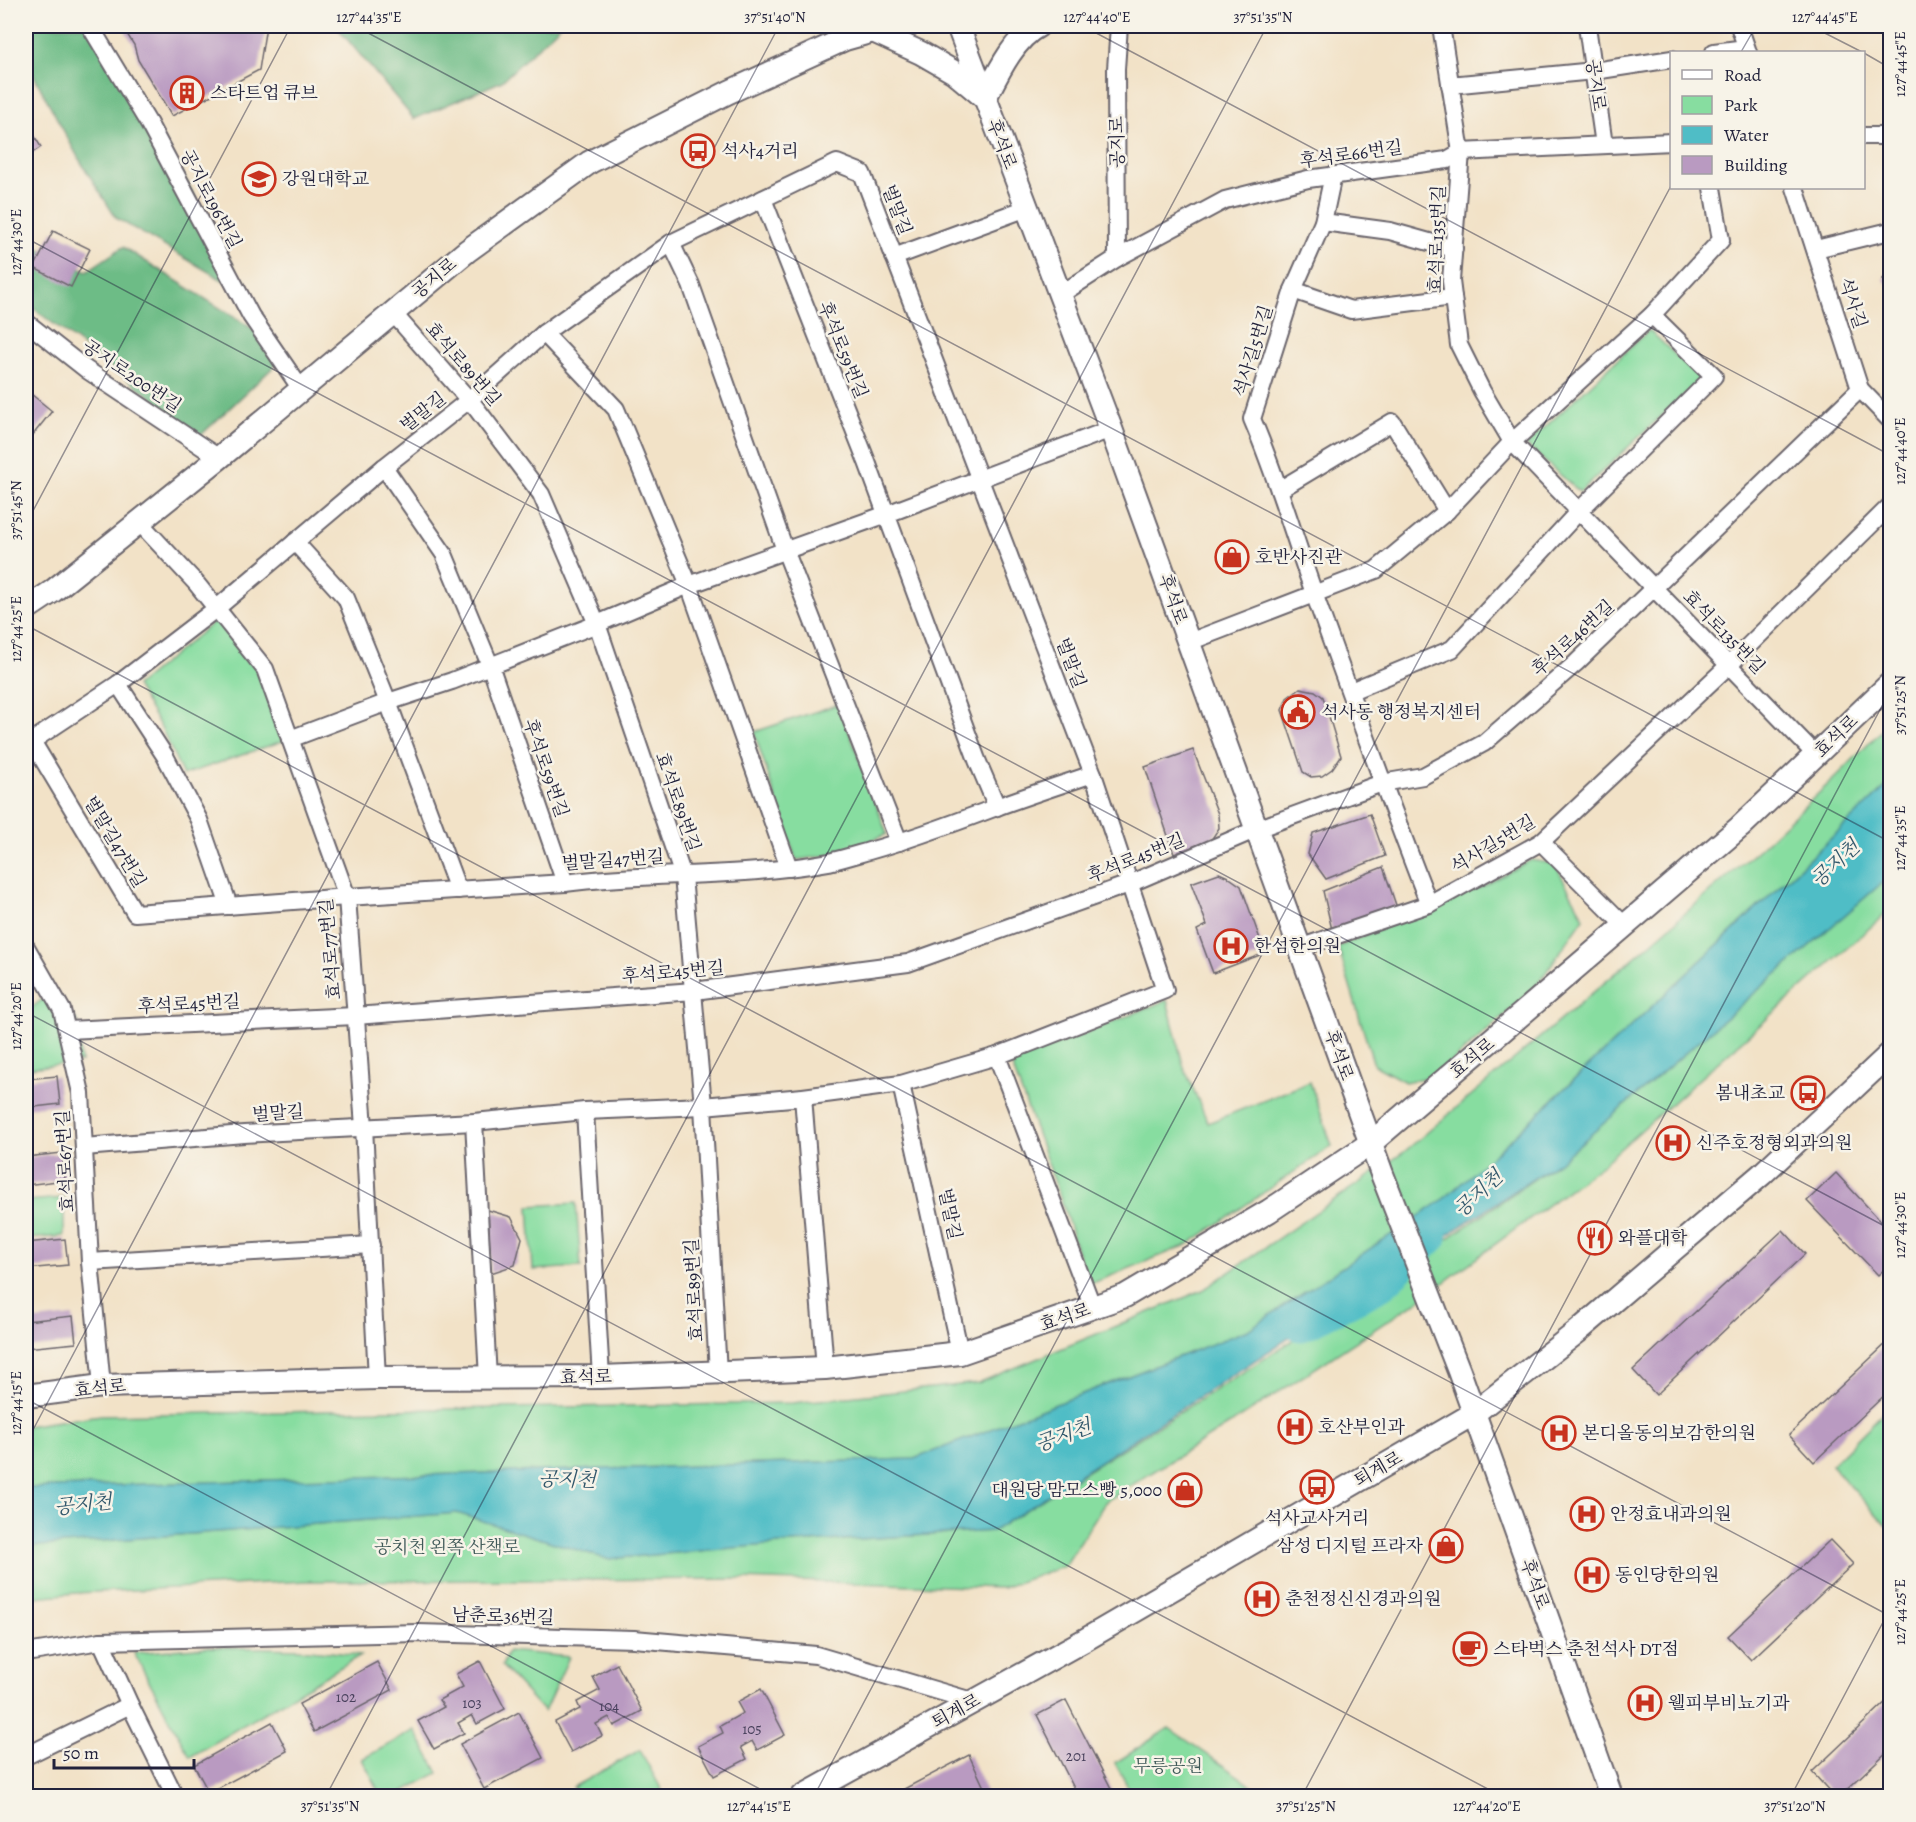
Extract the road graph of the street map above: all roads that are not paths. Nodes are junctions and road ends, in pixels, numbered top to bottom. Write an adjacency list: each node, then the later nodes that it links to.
1 (90, 26): 41 (street, 공지로196번길)
2 (837, 26): 12 (street)
3 (958, 26): 16 (street, 후석로)
4 (1038, 26): 16 (street)
5 (1119, 26): 33 (street, 공지로)
6 (1441, 26): 15 (street, 효석로135번길)
7 (1587, 26): 14 (street, 공지로)
8 (1739, 26): 10 (street)
9 (882, 28): 12 (street, 공지로); 16 (street)
10 (1747, 50): 11 (street)
11 (1730, 51)
12 (806, 57): 37 (street, 공지로)
13 (1670, 59): 14 (street)
14 (1594, 71): 15 (street); 20 (street, 공지로)
15 (1450, 85): 21 (street, 효석로135번길)
16 (985, 98): 26 (street, 후석로)
17 (1865, 136): 18 (street)
18 (1890, 136)
19 (1670, 142): 20 (street, 후석로66번길)
20 (1604, 145): 21 (street, 후석로66번길)
21 (1461, 152): 22 (street, 후석로66번길); 30 (street, 효석로135번길)
22 (1333, 176): 27 (street, 석사길5번길); 33 (street, 후석로66번길)
23 (1712, 189): 38 (street)
24 (1795, 189): 31 (street, 석사길)
25 (763, 199): 29 (street, 벌말길); 32 (street, 벌말길); 54 (street, 후석로59번길)
26 (1027, 208): 32 (street); 35 (street, 후석로)
27 (1323, 222): 30 (street); 34 (street, 석사길5번길)
28 (1890, 231): 31 (street)
29 (671, 243): 40 (street, 벌말길); 57 (street)
30 (1454, 249): 36 (street, 효석로135번길)
31 (1816, 249): 42 (street, 석사길)
32 (894, 257): 49 (street, 벌말길)
33 (1117, 258): 35 (street, 후석로66번길)
34 (1293, 290): 36 (street, 석사길5번길); 50 (street, 석사길5번길)
35 (1061, 294): 45 (street, 후석로)
36 (1453, 297): 46 (street, 효석로135번길)
37 (393, 313): 41 (street, 공지로); 43 (street, 효석로89번길)
38 (1652, 315): 46 (street); 53 (street)
39 (26, 322): 47 (street, 공지로200번길)
40 (544, 333): 43 (street, 벌말길); 58 (street)
41 (301, 389): 47 (street, 공지로)
42 (1860, 389): 44 (street, 석사길); 59 (street, 후석로46번길)
43 (469, 400): 48 (street, 벌말길); 63 (street, 효석로89번길)
44 (1890, 420)
45 (1111, 429): 49 (street); 64 (street, 후석로)
46 (1512, 442): 52 (street); 53 (street, 효석로135번길)
47 (219, 458): 55 (street, 공지로)
48 (384, 467): 56 (street, 벌말길); 65 (street, 후석로59번길)
49 (980, 479): 54 (street); 74 (street, 벌말길)
50 (1279, 490): 52 (street); 60 (street, 석사길5번길)
51 (1890, 506): 66 (street, 석사길5번길)
52 (1447, 511): 60 (street)
53 (1579, 512): 59 (street, 효석로135번길); 69 (street)
54 (887, 514): 57 (street); 76 (street, 후석로59번길)
55 (139, 522): 61 (street, 효석로77번길); 62 (street, 공지로)
56 (295, 542): 61 (street, 벌말길); 70 (street)
57 (785, 550): 58 (street); 78 (street)
58 (690, 585): 63 (street); 80 (street)
59 (1655, 589): 66 (street, 효석로135번길); 75 (street, 후석로46번길)
60 (1315, 595): 64 (street); 69 (street, 석사길5번길)
61 (217, 608): 67 (street, 벌말길); 71 (street, 효석로77번길)
62 (26, 609)
63 (597, 624): 65 (street); 81 (street, 효석로89번길)
64 (1189, 642): 77 (street, 후석로)
65 (490, 665): 70 (street); 82 (street, 후석로59번길)
66 (1729, 665): 73 (street, 효석로135번길); 79 (street, 석사길5번길)
67 (118, 684): 72 (street, 벌말길); 87 (street)
68 (1890, 684): 73 (street, 효석로)
69 (1350, 691): 75 (street, 석사길5번길)
70 (388, 702): 71 (street); 84 (street)
71 (290, 739): 85 (street, 효석로77번길)
72 (29, 743): 87 (street, 벌말길47번길)
73 (1816, 755): 88 (street, 효석로)
74 (1093, 774): 76 (street, 벌말길47번길); 83 (street, 벌말길)
75 (1382, 783): 77 (street, 후석로46번길); 86 (street, 석사길5번길)
76 (997, 807): 78 (street, 벌말길47번길)
77 (1257, 829): 83 (street, 후석로45번길); 90 (street, 후석로)
78 (899, 842): 80 (street, 벌말길47번길)
79 (1541, 842): 86 (street, 석사길5번길); 88 (street)
80 (789, 868): 81 (street, 벌말길47번길)
81 (683, 876): 82 (street, 벌말길47번길); 91 (street, 효석로89번길)
82 (565, 883): 84 (street, 벌말길47번길)
83 (1129, 884): 91 (street, 후석로45번길); 95 (street, 벌말길)
84 (458, 890): 85 (street, 벌말길47번길)
85 (347, 897): 87 (street, 벌말길47번길); 92 (street, 효석로77번길)
86 (1429, 904): 90 (street)
87 (229, 906)
88 (1626, 927): 102 (street, 효석로)
89 (26, 947): 93 (street, 효석로67번길)
90 (1299, 948): 102 (street, 후석로)
91 (694, 991): 92 (street, 후석로45번길); 98 (street, 효석로89번길)
92 (355, 1016): 93 (street, 후석로45번길); 101 (street, 효석로77번길)
93 (68, 1030): 103 (street, 효석로67번길)
94 (1890, 1054): 115 (street, 퇴계로)
95 (997, 1056): 96 (street, 벌말길); 106 (street)
96 (901, 1084): 97 (street, 벌말길); 107 (street, 벌말길)
97 (803, 1097): 98 (street, 벌말길); 108 (street)
98 (703, 1106): 99 (street, 벌말길); 109 (street, 효석로89번길)
99 (585, 1112): 100 (street, 벌말길); 110 (street)
100 (474, 1122): 101 (street, 벌말길); 112 (street)
101 (364, 1127): 103 (street, 벌말길); 104 (street, 효석로77번길)
102 (1371, 1143): 106 (street, 효석로); 115 (street, 후석로)
103 (84, 1148): 105 (street, 효석로67번길)
104 (370, 1245): 105 (street); 111 (street, 효석로77번길)
105 (90, 1262): 113 (street, 효석로67번길)
106 (1093, 1308): 107 (street, 효석로)
107 (960, 1353): 108 (street, 효석로)
108 (825, 1368): 109 (street, 효석로)
109 (718, 1373): 110 (street, 효석로)
110 (601, 1377): 112 (street, 효석로)
111 (378, 1378): 112 (street, 효석로); 113 (street, 효석로)
112 (488, 1378)
113 (102, 1386): 114 (street, 효석로)
114 (26, 1396)
115 (1473, 1414): 118 (street, 퇴계로); 123 (street, 후석로)
116 (101, 1641): 117 (street, 남춘로36번길); 118 (street, 남춘로36번길); 119 (street)
117 (26, 1653)
118 (972, 1701): 122 (street, 퇴계로)
119 (130, 1706): 120 (street); 121 (street)
120 (26, 1756)
121 (176, 1797)
122 (803, 1797)
123 (1611, 1797)

